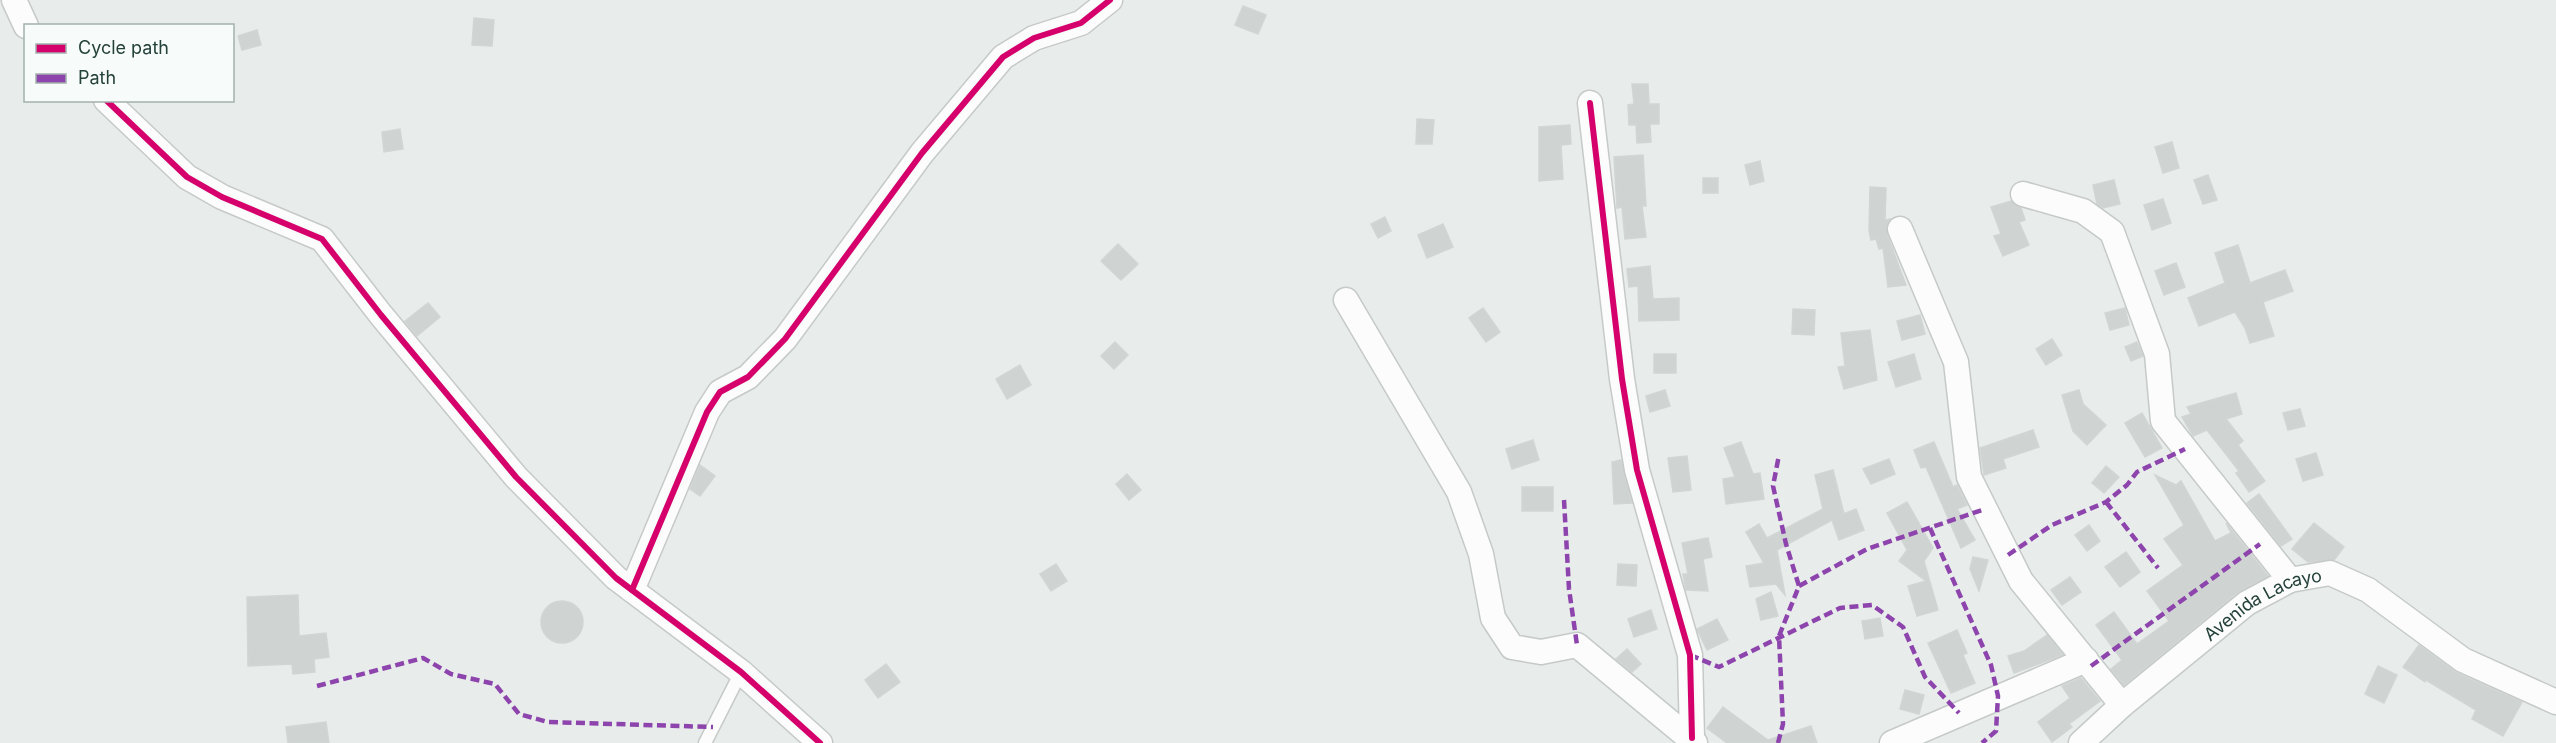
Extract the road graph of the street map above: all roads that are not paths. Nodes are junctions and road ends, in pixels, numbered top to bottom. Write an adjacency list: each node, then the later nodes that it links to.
1 (14, 0): 3 (street)
2 (1110, 0): 10 (street)
3 (25, 24)
4 (108, 102): 10 (street)
5 (1590, 103): 15 (street)
6 (2023, 194): 9 (street)
7 (1900, 229): 11 (street)
8 (1346, 300): 15 (street)
9 (2290, 580): 13 (street, Avenida Lacayo); 14 (street, Avenida Lacayo)
10 (632, 590): 12 (street)
11 (2086, 660): 14 (street); 18 (street)
12 (741, 672): 16 (lane); 17 (street)
13 (2556, 702)
14 (2122, 705): 19 (street, Avenida Lacayo)
15 (1694, 740)
16 (705, 743)
17 (820, 743)
18 (1892, 743)
19 (2081, 743)

